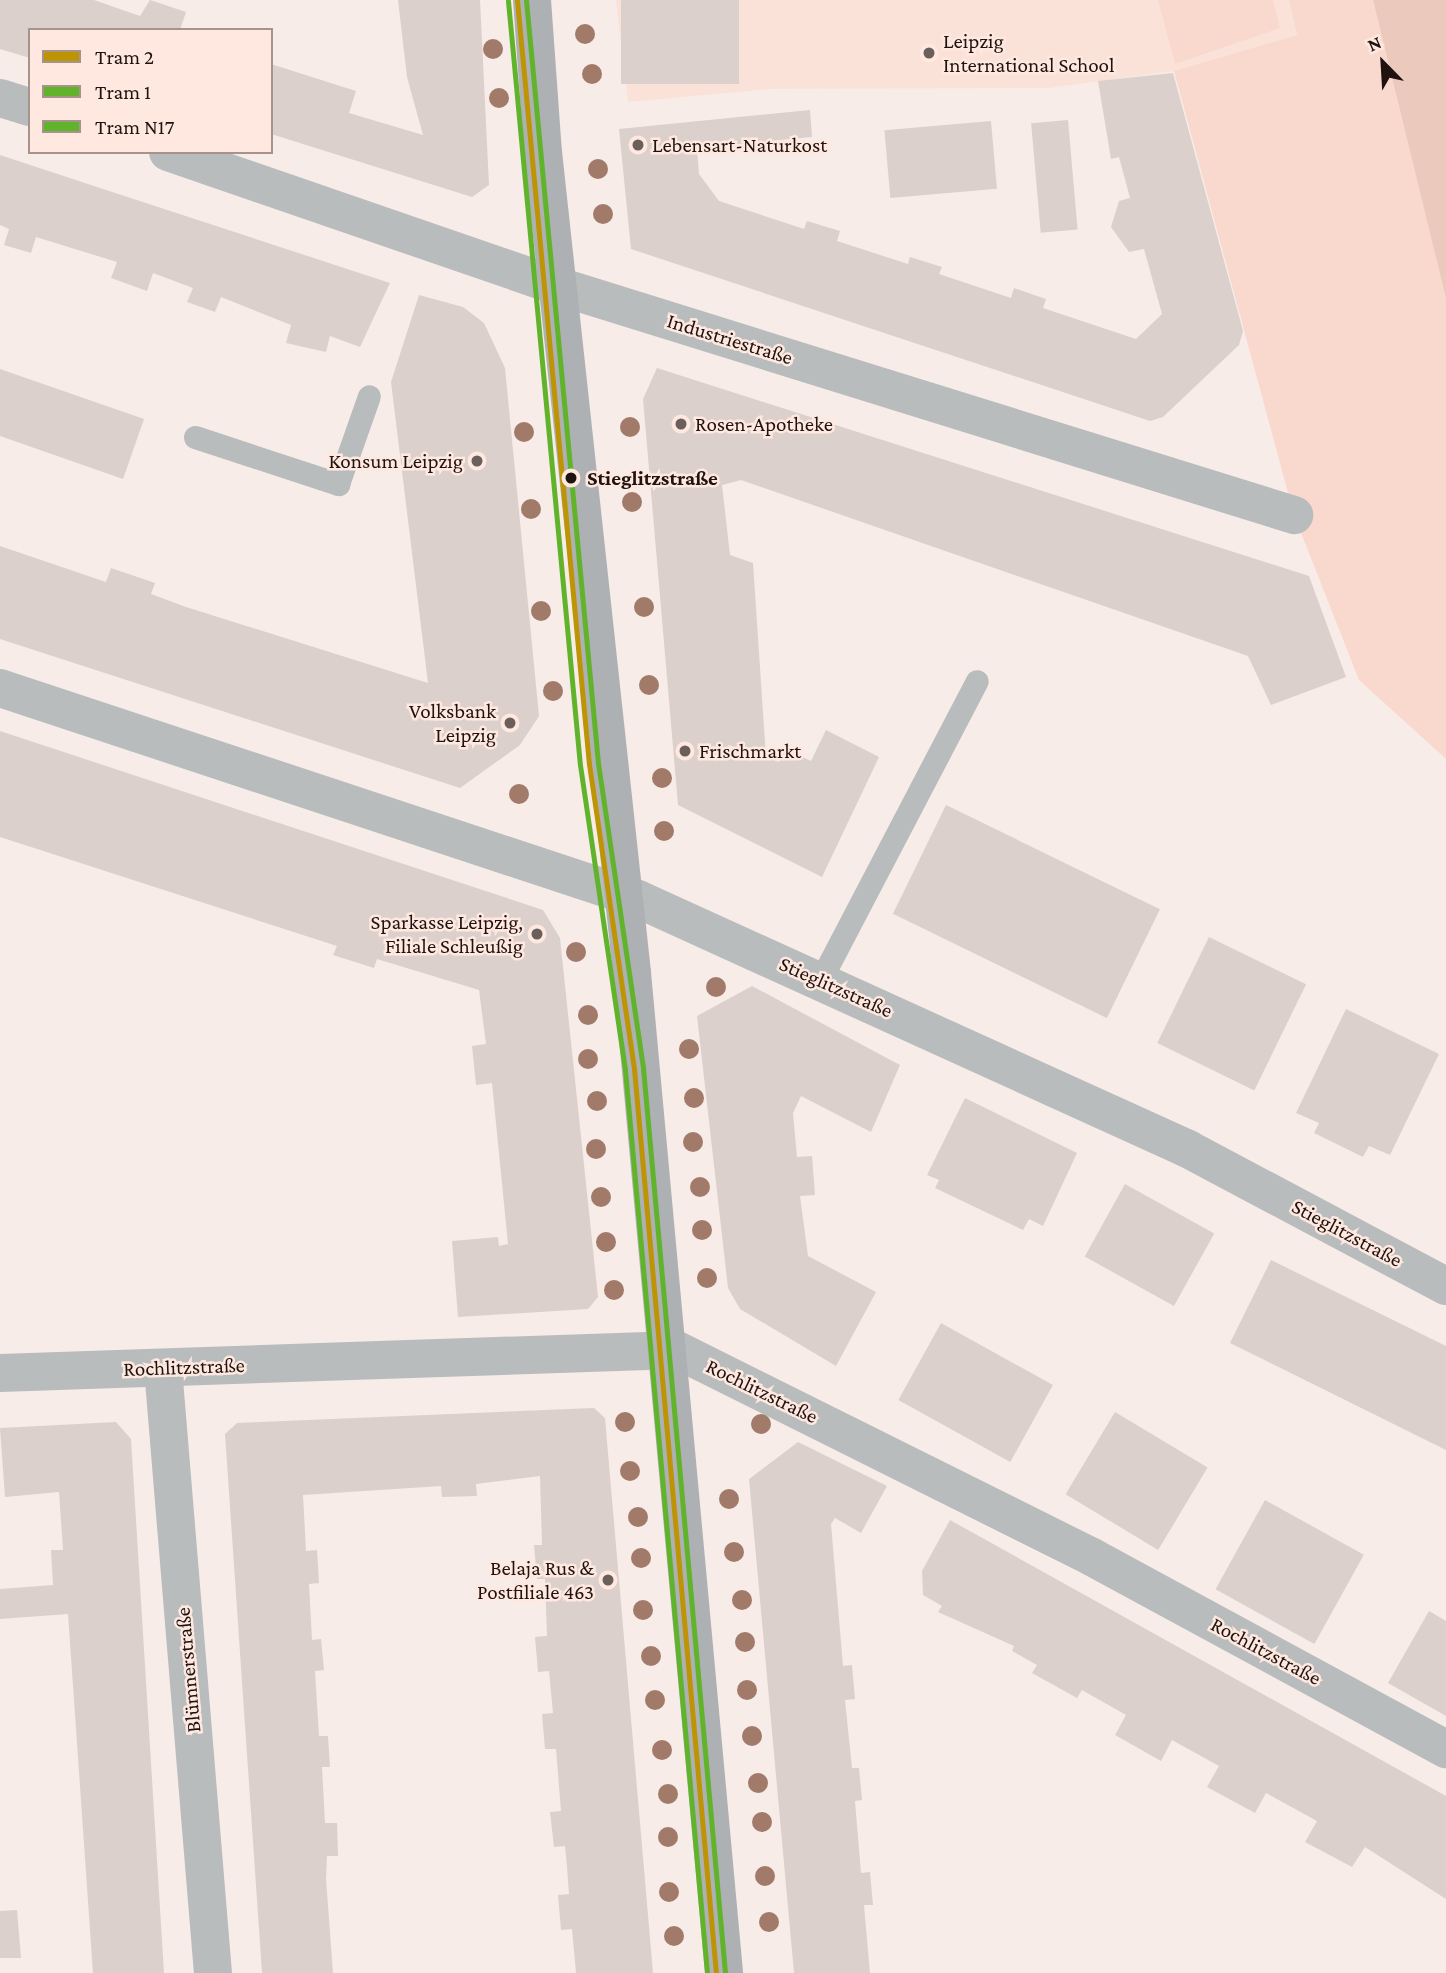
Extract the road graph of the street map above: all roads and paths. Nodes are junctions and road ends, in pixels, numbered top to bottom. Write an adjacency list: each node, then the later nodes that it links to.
1 (532, 0): 5 (main road)
2 (0, 98): 3 (street)
3 (28, 106)
4 (174, 154): 5 (street, Industriestraße)
5 (561, 287): 8 (street, Industriestraße); 11 (main road)
6 (369, 396): 7 (lane)
7 (195, 437)
8 (1294, 515)
9 (977, 681): 12 (lane)
10 (0, 688): 11 (street, Stieglitzstraße)
11 (624, 894): 12 (street, Stieglitzstraße); 14 (main road)
12 (821, 979): 13 (street, Stieglitzstraße)
13 (1446, 1286)
14 (668, 1349): 15 (street, Rochlitzstraße); 17 (street, Rochlitzstraße); 19 (main road)
15 (163, 1368): 16 (street, Rochlitzstraße); 18 (street, Blümnerstraße)
16 (0, 1373)
17 (1446, 1749)
18 (213, 1973)
19 (724, 1973)

